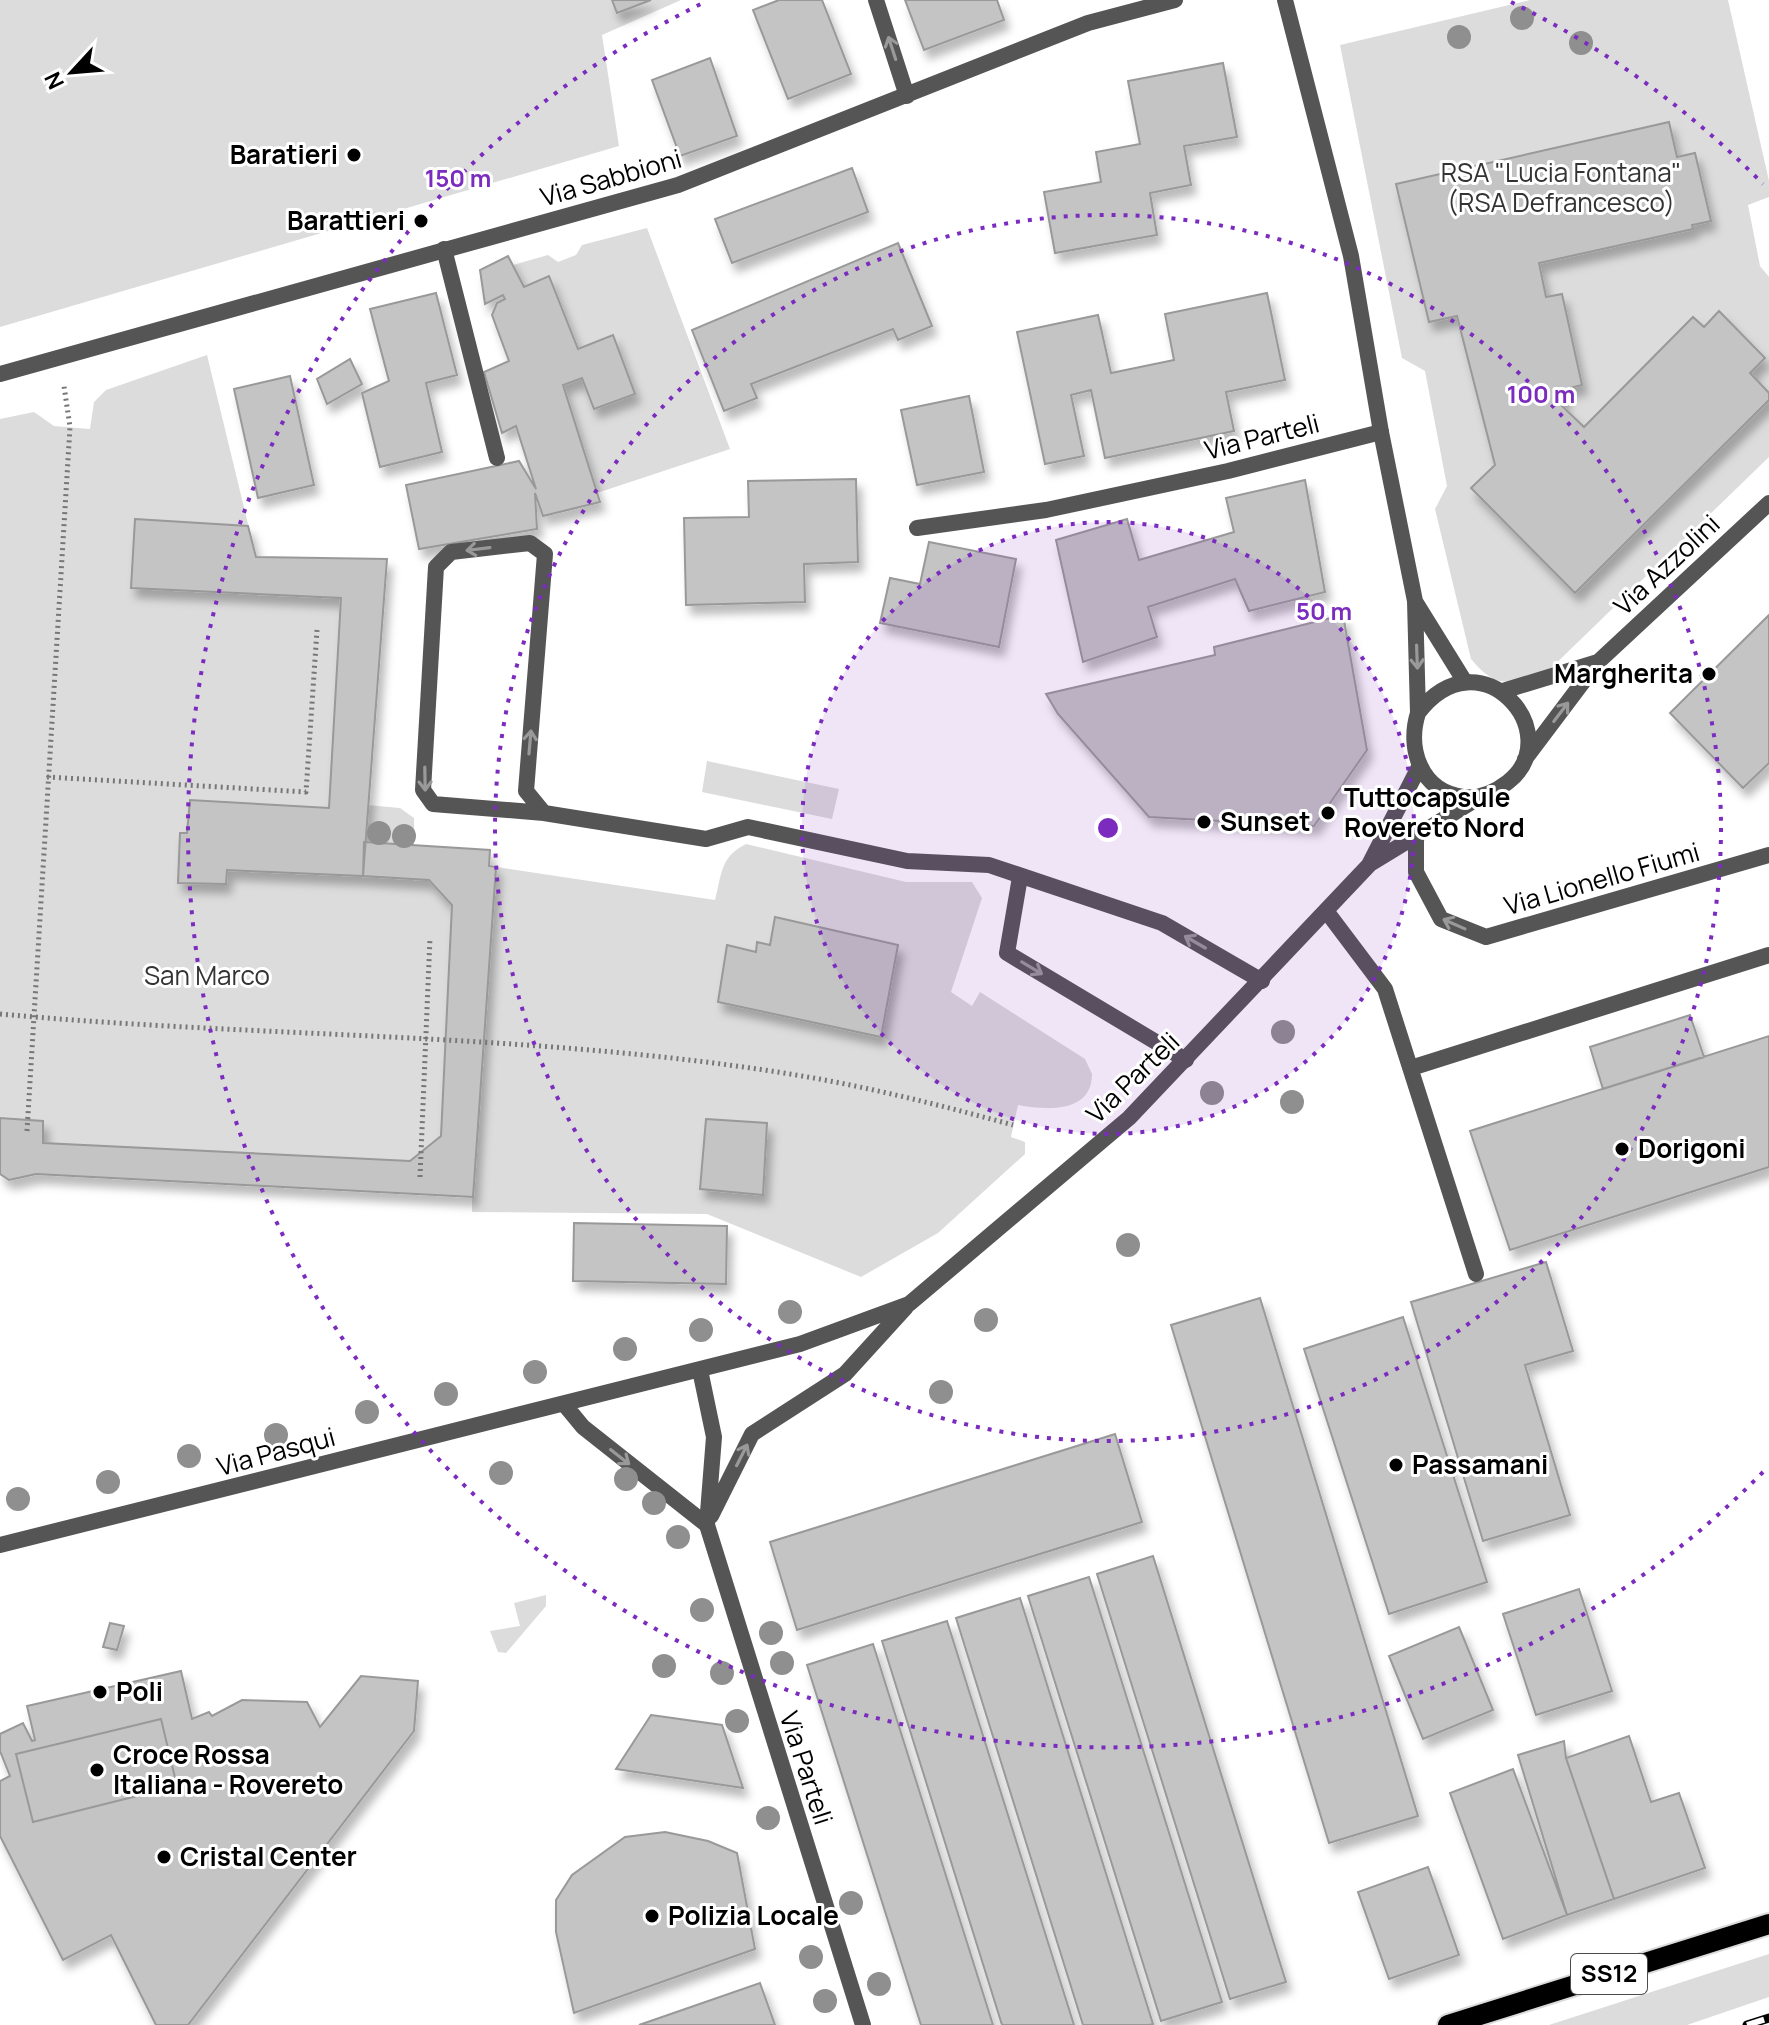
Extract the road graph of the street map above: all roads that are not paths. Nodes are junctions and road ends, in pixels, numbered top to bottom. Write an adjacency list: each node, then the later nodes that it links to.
1 (876, 0): 4 (street, one-way to 1)
2 (1175, 0): 4 (street, Via Sabbioni)
3 (1285, 0): 7 (street)
4 (907, 96): 5 (street, Via Sabbioni)
5 (444, 249): 6 (street, Via Sabbioni); 8 (street)
6 (0, 374)
7 (1381, 432): 10 (street, Via Parteli); 11 (street)
8 (497, 458)
9 (1769, 503): 12 (street, Via Azzolini)
10 (917, 528)
11 (1415, 601): 13 (street); 15 (street, one-way to 15)
12 (1598, 662): 14 (street, Via Azzolini); 16 (street, Via Azzolini, one-way to 12)
13 (1465, 682): 14 (street); 15 (street)
14 (1503, 691): 16 (street)
15 (1418, 713): 17 (street)
16 (1523, 762): 18 (street, Via Parteli)
17 (1419, 767): 18 (street); 22 (street, Via Parteli)
18 (1482, 796): 20 (street, Via Parteli)
19 (544, 813): 19 (street, one-way to 19); 23 (street)
20 (1416, 838): 21 (street, Via Lionello Fiumi, one-way to 20); 22 (street, Via Parteli)
21 (1769, 855)
22 (1369, 865): 24 (street, Via Parteli)
23 (1020, 877): 26 (street, one-way to 23); 27 (street, one-way to 27)
24 (1327, 912): 26 (street, Via Parteli); 28 (street)
25 (1769, 955): 28 (street)
26 (1262, 981): 27 (street, Via Parteli)
27 (1186, 1060): 30 (street, Via Parteli)
28 (1411, 1068): 29 (street)
29 (1476, 1274)
30 (909, 1304): 31 (street, Via Parteli); 33 (street, Via Parteli, one-way to 30)
31 (700, 1370): 32 (street, Via Parteli); 33 (street, Via Parteli)
32 (564, 1404): 33 (street, one-way to 33); 34 (street, Via Pasqui)
33 (707, 1525): 36 (street, Via Parteli)
34 (0, 1545)
35 (1769, 1924): 37 (main road, SS12)
36 (863, 2025)
37 (1448, 2025)

